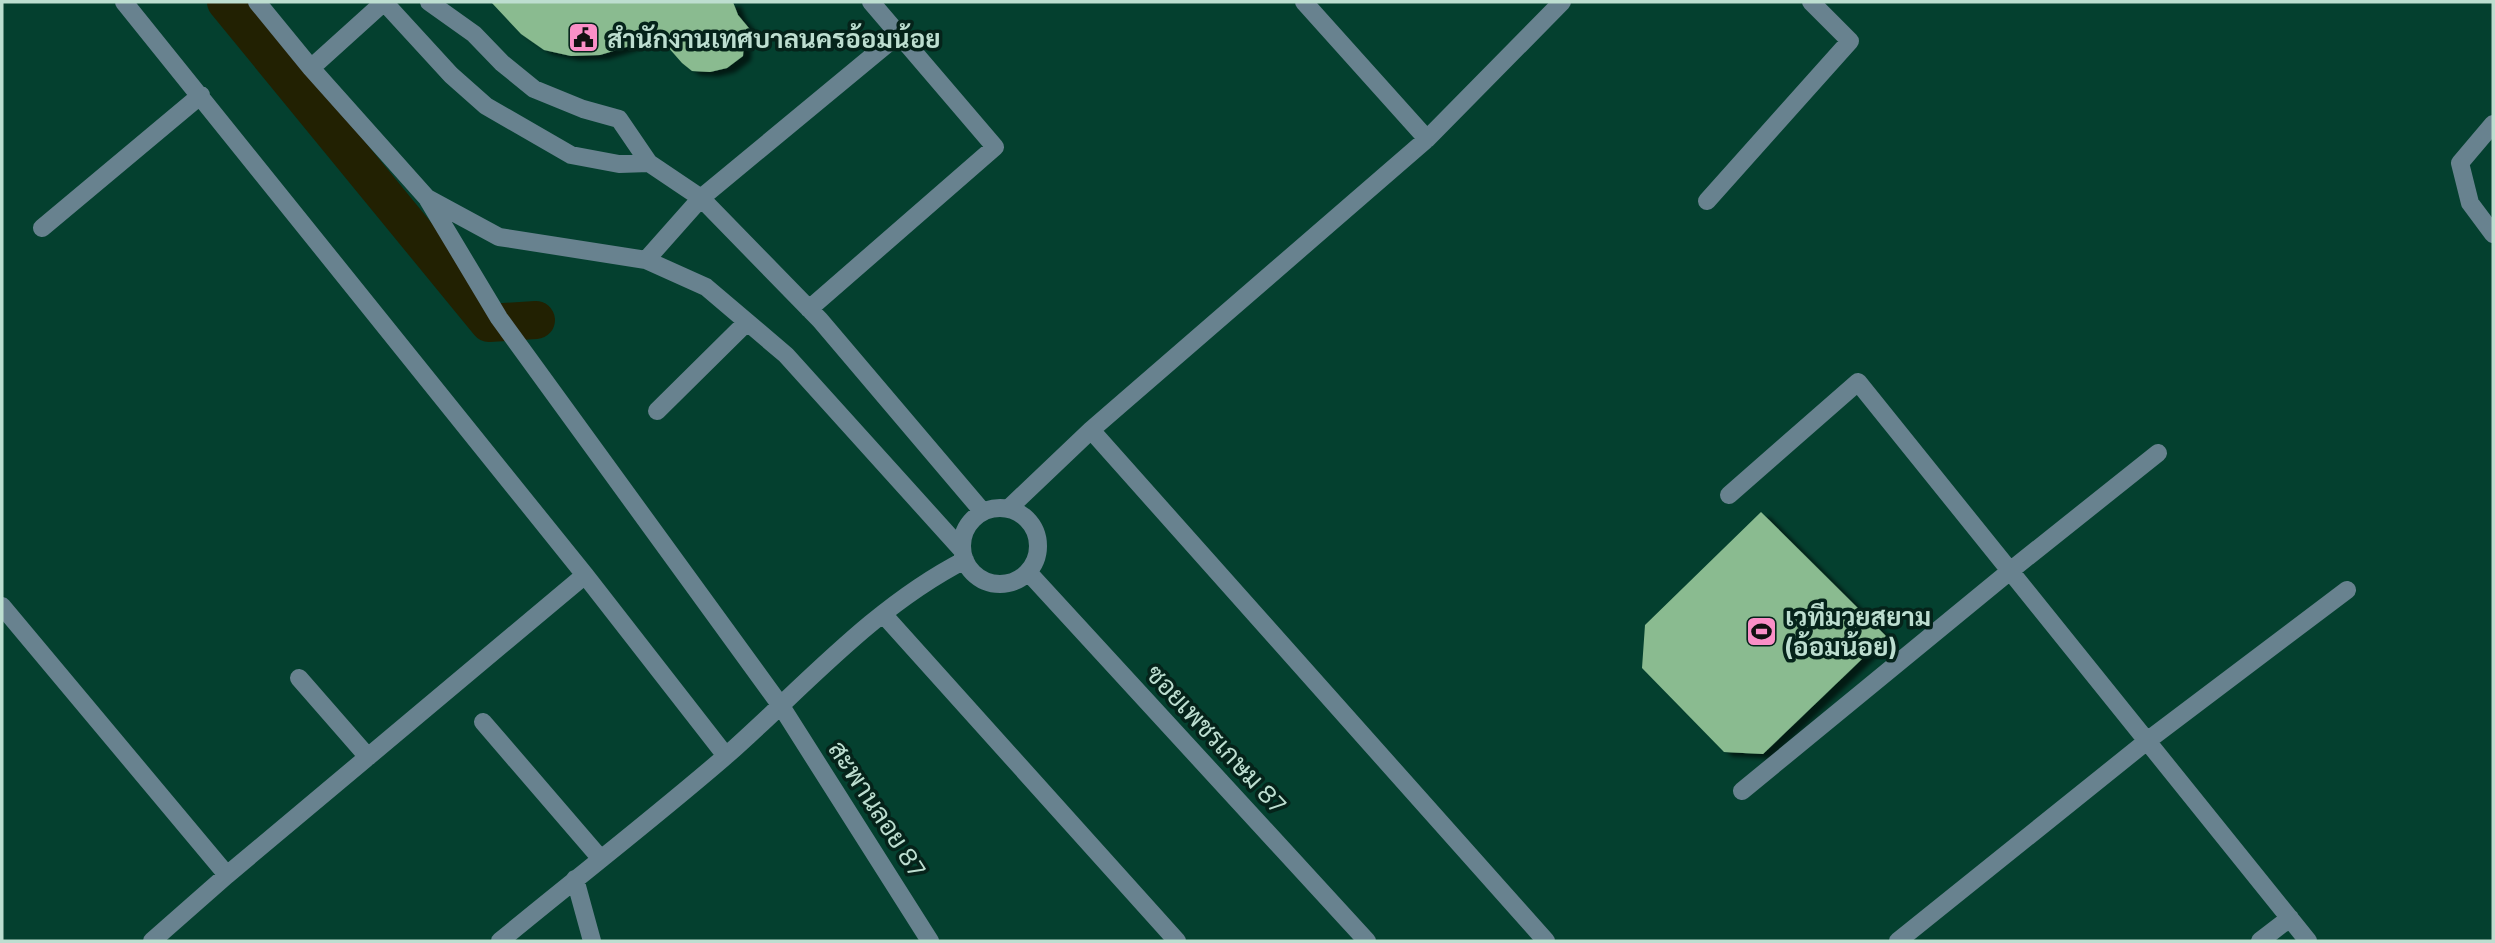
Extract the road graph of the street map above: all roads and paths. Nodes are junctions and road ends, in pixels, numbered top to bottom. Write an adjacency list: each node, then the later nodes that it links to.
1 (124, 2): 11 (street)
2 (257, 2): 10 (street)
3 (384, 2): 10 (street); 14 (street)
4 (429, 2): 14 (street)
5 (871, 2): 9 (street)
6 (1304, 2): 13 (street)
7 (1562, 2): 13 (street)
8 (1811, 2): 17 (street)
9 (898, 35): 16 (street); 21 (street)
10 (311, 68): 15 (street)
11 (201, 95): 18 (street); 32 (street)
12 (2493, 124): 19 (street)
13 (1427, 139): 24 (street)
14 (649, 163): 16 (street)
15 (427, 198): 20 (street); 37 (street, สะพานลอย 87)
16 (701, 198): 20 (street); 21 (street)
17 (1707, 201)
18 (42, 228)
19 (2493, 234)
20 (646, 260): 22 (street)
21 (809, 309): 28 (street)
22 (747, 322): 23 (street); 29 (street)
23 (657, 411)
24 (1091, 430): 27 (street); 53 (street)
25 (2158, 453): 30 (street)
26 (1729, 495): 30 (street)
27 (1009, 508): 28 (street); 31 (street)
28 (983, 512): 29 (street)
29 (963, 555): 31 (street); 35 (street)
30 (2010, 571): 39 (street); 42 (street)
31 (1028, 572): 52 (street, ซอยเพชรเกษม 87)
32 (585, 575): 40 (street); 41 (street)
33 (2347, 590): 39 (street)
34 (2, 606): 44 (street)
35 (883, 614): 37 (street); 51 (street)
36 (299, 678): 41 (street)
37 (781, 706): 40 (street); 50 (street, สะพานลอย 87)
38 (483, 722): 43 (street)
39 (2147, 741): 46 (street); 54 (street)
40 (726, 756): 43 (street)
41 (368, 757): 44 (street)
42 (1742, 791)
43 (601, 859): 45 (street)
44 (227, 875): 47 (street)
45 (575, 879): 48 (street); 49 (street)
46 (2290, 918): 55 (street); 56 (street)
47 (152, 941)
48 (500, 941)
49 (592, 941)
50 (930, 941)
51 (1177, 941)
52 (1367, 941)
53 (1546, 941)
54 (1898, 941)
55 (2260, 941)
56 (2308, 941)

